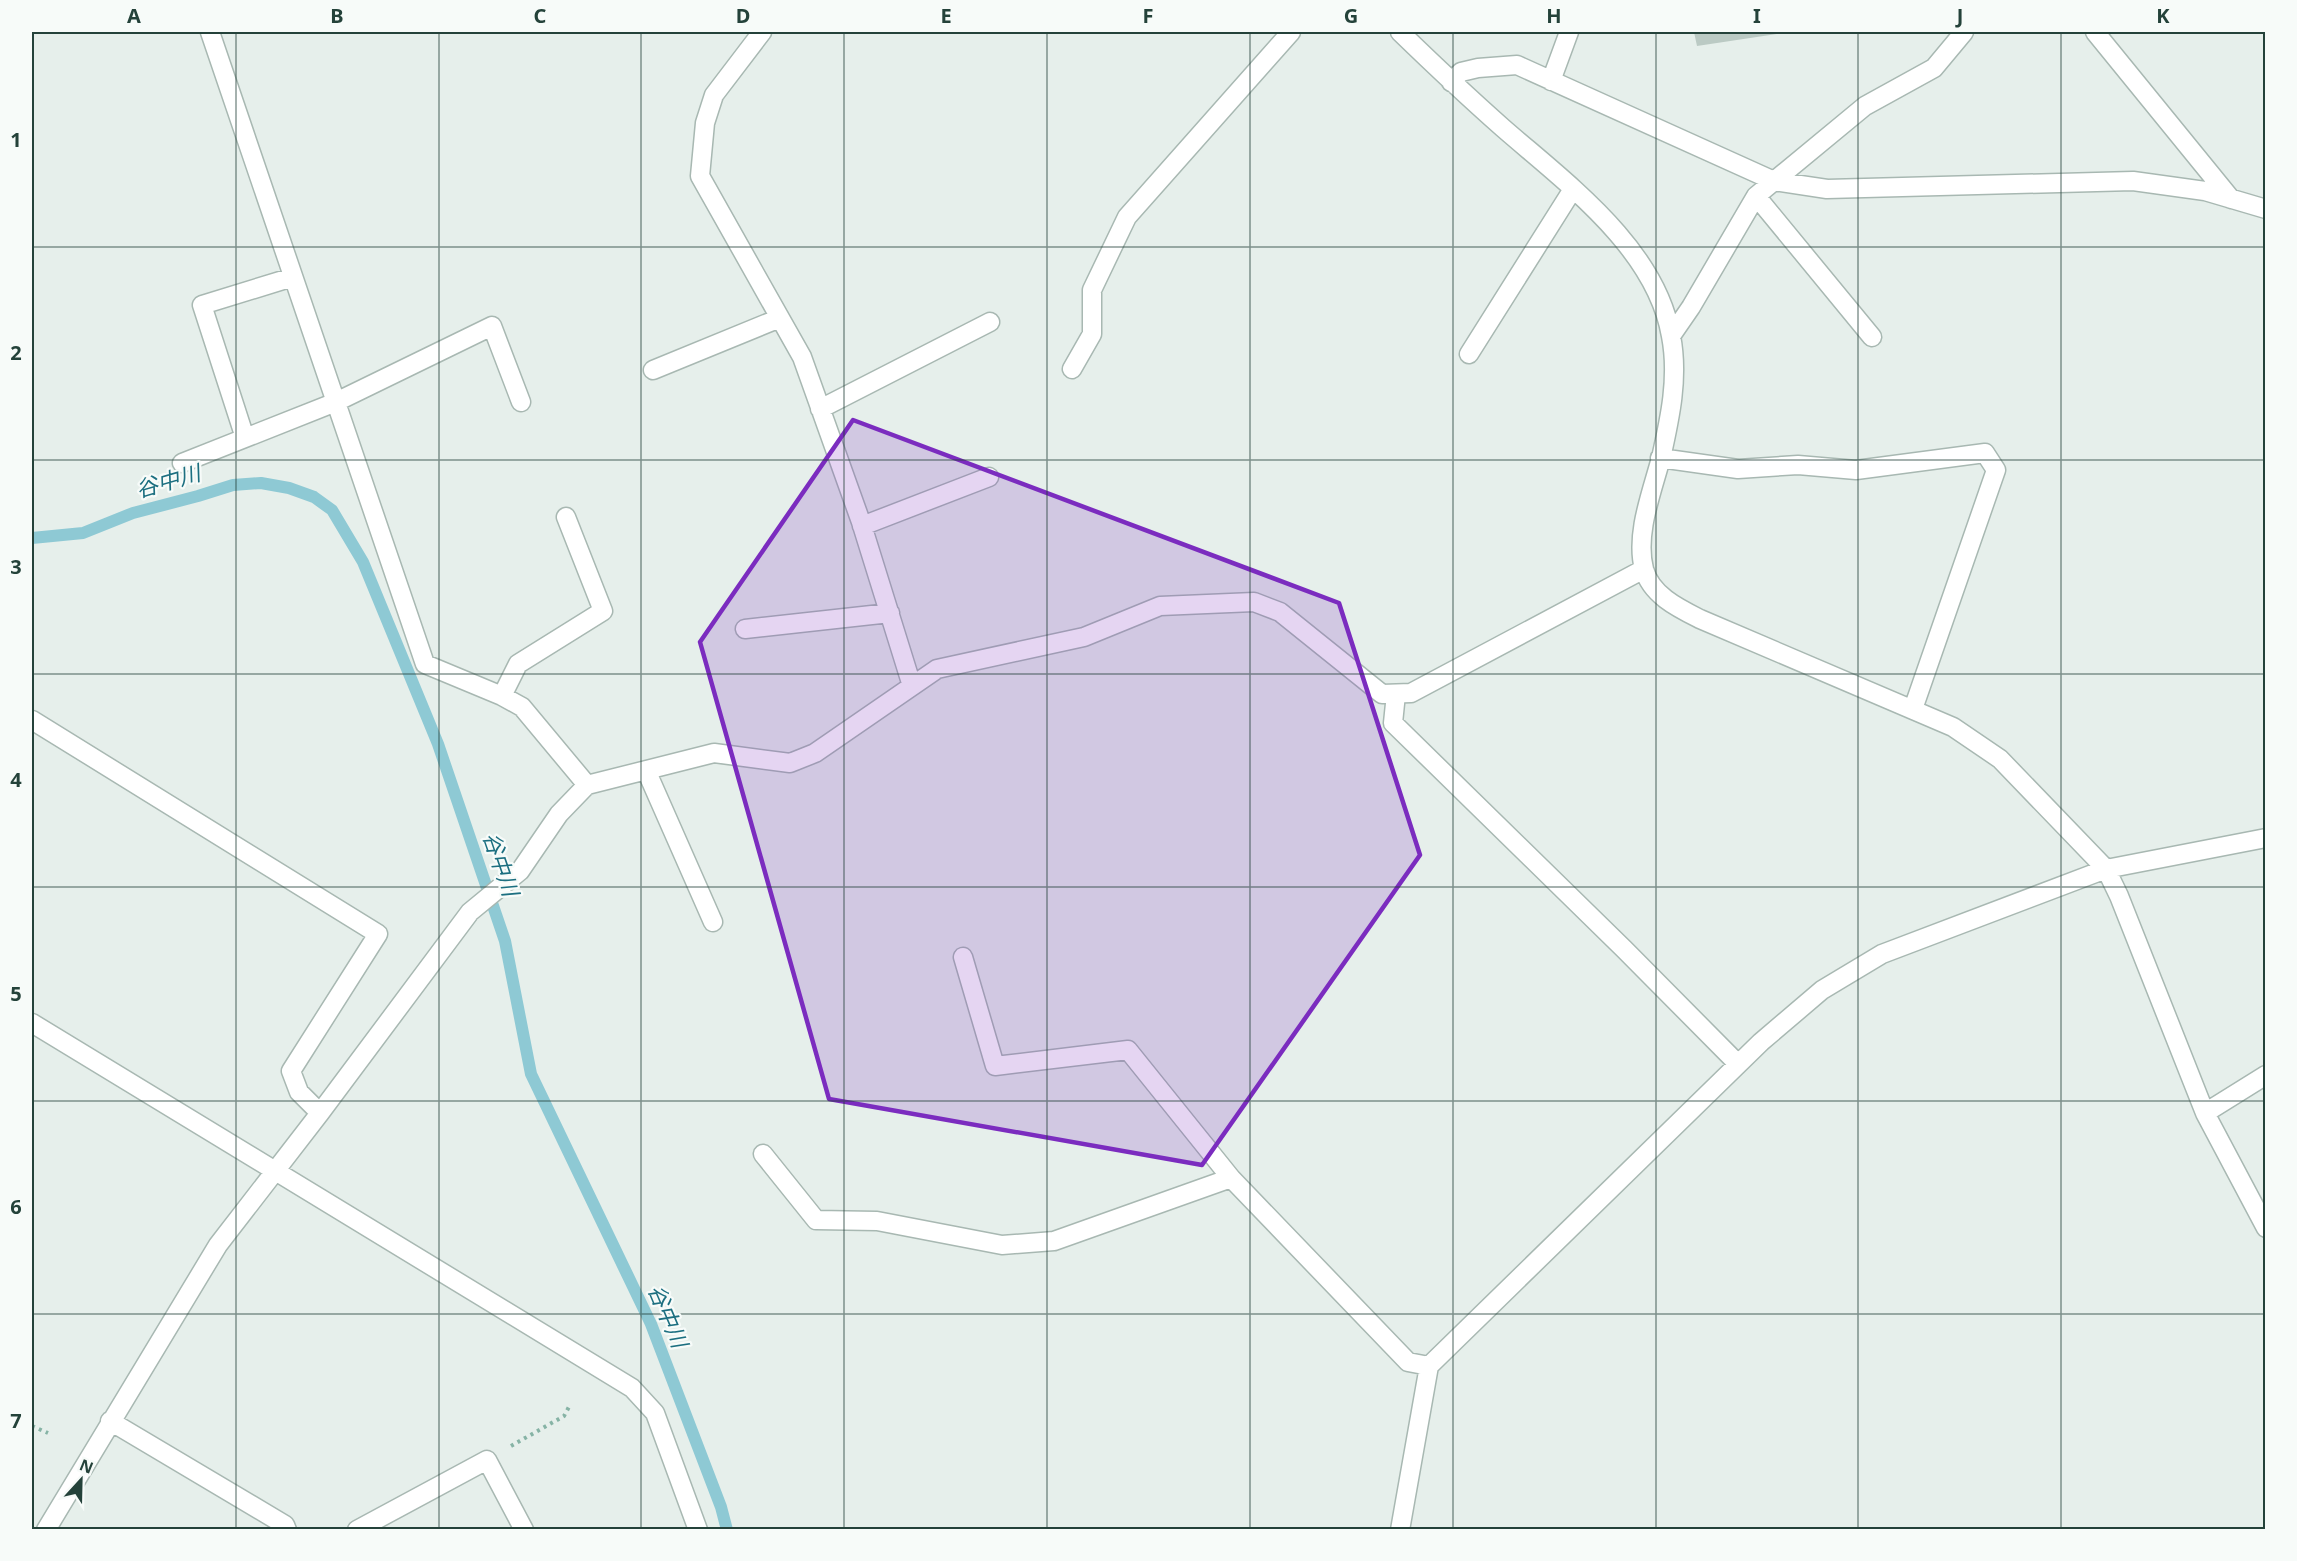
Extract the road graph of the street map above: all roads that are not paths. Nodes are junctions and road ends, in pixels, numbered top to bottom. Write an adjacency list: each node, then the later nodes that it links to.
1 (210, 32): 15 (street)
2 (762, 32): 16 (street)
3 (1290, 32): 21 (street)
4 (1400, 32): 9 (street)
5 (1569, 32): 8 (street)
6 (1964, 32): 10 (street)
7 (2095, 32): 13 (street)
8 (1551, 81): 9 (street); 10 (street)
9 (1452, 82): 11 (street)
10 (1774, 181): 12 (street); 13 (street)
11 (1573, 189): 18 (street); 20 (street)
12 (1756, 196): 18 (street); 19 (street)
13 (2231, 199): 14 (street)
14 (2265, 209)
15 (293, 277): 23 (street); 26 (street)
16 (780, 318): 22 (street); 25 (street)
17 (990, 322): 25 (street)
18 (1671, 336): 27 (street)
19 (1872, 337)
20 (1469, 354)
21 (1071, 369)
22 (653, 370)
23 (336, 402): 24 (street); 26 (street); 37 (street)
24 (521, 402)
25 (820, 409): 31 (street)
26 (245, 438): 28 (street)
27 (1660, 458): 32 (street); 38 (street)
28 (182, 463)
29 (989, 477): 31 (street)
30 (566, 517): 37 (street)
31 (862, 525): 33 (street)
32 (1644, 569): 36 (street); 38 (street)
33 (890, 613): 34 (street); 35 (street)
34 (745, 629)
35 (912, 686): 36 (street); 40 (street)
36 (1396, 694): 47 (street)
37 (502, 696): 41 (street)
38 (1913, 709): 43 (street)
39 (32, 720): 49 (street)
40 (646, 770): 41 (street); 44 (street)
41 (587, 785): 49 (street)
42 (2265, 838): 43 (street)
43 (2106, 869): 47 (street); 50 (street)
44 (713, 922)
45 (963, 957): 53 (street)
46 (32, 1023): 52 (street)
47 (1738, 1064): 55 (street)
48 (2265, 1075): 50 (street)
49 (320, 1113): 52 (street)
50 (2205, 1113): 54 (street)
51 (763, 1155): 53 (street)
52 (275, 1172): 56 (street); 61 (street)
53 (1231, 1178): 55 (street)
54 (2265, 1228)
55 (1429, 1366): 62 (street)
56 (110, 1421): 57 (street); 58 (street)
57 (46, 1530)
58 (287, 1530)
59 (357, 1530): 60 (street)
60 (524, 1530)
61 (698, 1530)
62 (1400, 1530)

